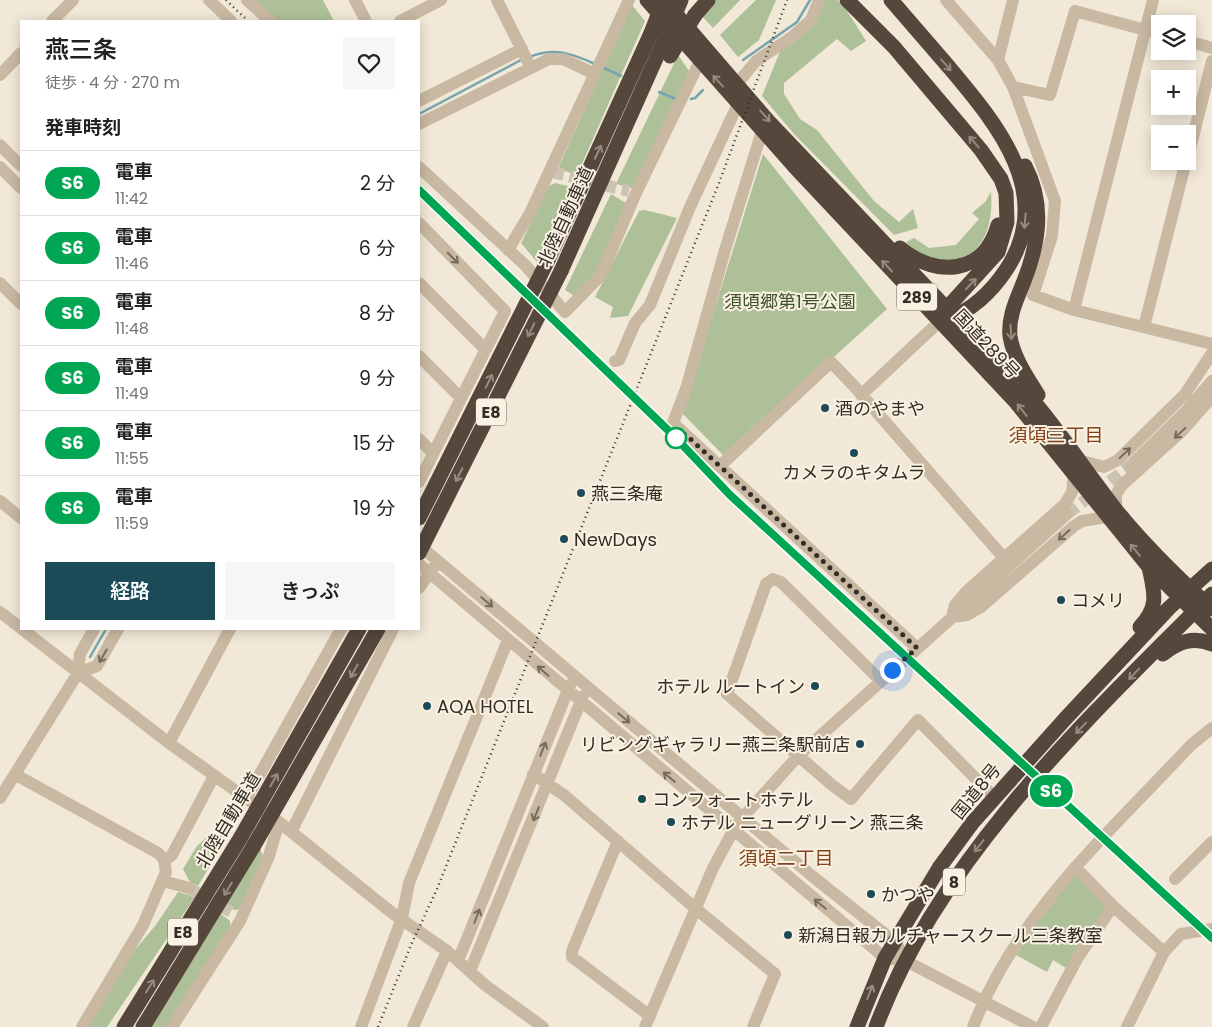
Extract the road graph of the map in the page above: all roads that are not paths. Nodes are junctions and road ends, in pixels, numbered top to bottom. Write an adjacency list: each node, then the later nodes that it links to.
1 (73, 0): 22 (street)
2 (209, 0): 23 (street)
3 (247, 0): 24 (street)
4 (355, 0): 25 (street)
5 (440, 0): 26 (street)
6 (497, 0): 35 (street)
7 (629, 0): 39 (street)
8 (647, 0): 37 (highway, 国道289号 / 289)
9 (664, 0): 41 (highway, 国道289号 / 289); 87 (highway, 北陸自動車道 / E8, one-way to 9, bridge)
10 (681, 0): 33 (highway, 北陸自動車道 / E8, bridge)
11 (708, 0): 33 (highway, bridge)
12 (819, 0): 41 (street)
13 (847, 0): 31 (highway)
14 (860, 0): 31 (highway)
15 (882, 0): 27 (highway)
16 (891, 0): 27 (highway)
17 (946, 0): 36 (street)
18 (1013, 0): 36 (street)
19 (1085, 0): 21 (street)
20 (1153, 0): 28 (street)
21 (1082, 13): 28 (street); 42 (street)
22 (53, 20)
23 (230, 20)
24 (269, 20)
25 (365, 20)
26 (402, 20)
27 (915, 27): 46 (highway, one-way to 46)
28 (1146, 30): 29 (street); 62 (street)
29 (1151, 31)
30 (1196, 44): 32 (street)
31 (894, 47): 51 (highway, one-way to 31)
32 (1212, 48)
33 (666, 51): 90 (highway, 北陸自動車道 / E8, one-way to 90, bridge)
34 (20, 54): 40 (street)
35 (526, 57): 39 (street); 43 (street); 45 (street)
36 (998, 60): 42 (street)
37 (700, 61): 44 (highway, 国道289号 / 289, one-way to 37); 58 (street)
38 (1212, 61): 47 (street)
39 (598, 67): 58 (street)
40 (0, 75)
41 (737, 84): 56 (highway, 国道289号 / 289, one-way to 56)
42 (1013, 87): 62 (street)
43 (420, 101)
44 (738, 104): 48 (highway, 国道289号 / 289); 70 (street)
45 (420, 123)
46 (996, 124): 63 (highway, one-way to 63); 77 (highway, one-way to 77)
47 (1196, 125)
48 (762, 131): 64 (highway, 国道289号 / 289, one-way to 48); 80 (street)
49 (0, 145): 50 (street)
50 (20, 165)
51 (992, 165): 56 (highway); 63 (highway, one-way to 51)
52 (0, 168): 55 (street)
53 (420, 168): 58 (street)
54 (1184, 170): 65 (street)
55 (20, 187)
56 (846, 201): 63 (highway, 国道289号 / 289)
57 (420, 225): 67 (street, one-way to 67)
58 (508, 250)
59 (0, 283): 61 (street)
60 (420, 284): 67 (street)
61 (20, 303)
62 (1074, 310): 65 (street)
63 (951, 312): 64 (highway); 77 (highway, 国道289号 / 289)
64 (940, 321): 73 (street); 82 (highway, 国道289号 / 289, one-way to 64)
65 (1144, 327): 66 (street)
66 (1212, 344)
67 (486, 349): 75 (street)
68 (1212, 353): 82 (street, one-way to 68)
69 (420, 357): 75 (street)
70 (615, 361)
71 (1212, 369): 76 (street)
72 (1212, 382): 76 (street)
73 (861, 395): 80 (street); 91 (street)
74 (1212, 397): 86 (street, one-way to 86)
75 (461, 398): 79 (street)
76 (1187, 410): 81 (street)
77 (1055, 426): 82 (highway, 国道289号 / 289)
78 (420, 440): 79 (street)
79 (433, 453): 83 (street)
80 (721, 466): 114 (street)
81 (1130, 466)
82 (1078, 467): 86 (highway, 国道289号 / 289); 91 (street)
83 (420, 480)
84 (0, 501): 88 (street)
85 (1067, 514): 101 (street)
86 (1112, 514): 94 (highway, 国道289号 / 289, one-way to 86); 98 (highway, 国道289号 / 289); 101 (street, one-way to 101)
87 (420, 516)
88 (20, 517)
89 (420, 546): 92 (street)
90 (420, 550)
91 (1003, 557): 101 (street)
92 (438, 560): 96 (street); 118 (street, one-way to 118)
93 (420, 565): 96 (street)
94 (1149, 566): 98 (highway, 国道289号 / 289); 116 (highway)
95 (1212, 569): 98 (highway, 国道8号 / 8)
96 (430, 574): 97 (street); 112 (street)
97 (420, 587)
98 (1185, 594): 99 (highway, 国道289号 / 289); 116 (highway, 国道8号 / 8)
99 (1205, 605): 103 (highway, 国道289号 / 289); 115 (highway, 国道8号 / 8)
100 (0, 612): 102 (street)
101 (952, 617): 114 (street)
102 (20, 628)
103 (1212, 629)
104 (23, 630): 117 (street)
105 (93, 630): 117 (street)
106 (117, 630): 117 (street, one-way to 117)
107 (229, 630): 124 (street)
108 (340, 630): 132 (street)
109 (358, 630): 158 (highway, 北陸自動車道 / E8, one-way to 109, bridge)
110 (377, 630): 159 (highway, 北陸自動車道 / E8, one-way to 159, bridge)
111 (392, 630): 136 (street)
112 (508, 640): 121 (street, one-way to 112); 146 (street)
113 (1212, 644): 115 (highway)
114 (917, 648): 119 (street)
115 (1152, 655): 153 (highway, 国道8号 / 8, one-way to 153)
116 (1112, 670): 130 (highway, 国道8号 / 8)
117 (78, 674): 124 (street); 127 (street)
118 (574, 676): 120 (street); 121 (street)
119 (880, 680): 125 (street); 125 (street)
120 (587, 687): 122 (street); 133 (street, one-way to 133)
121 (567, 692): 122 (street); 126 (street, one-way to 121)
122 (580, 703): 129 (street); 135 (street, one-way to 122)
123 (1212, 728): 140 (street)
124 (169, 743): 128 (street)
125 (799, 755): 130 (street); 133 (street)
126 (533, 774): 129 (street); 152 (street, one-way to 126)
127 (16, 775): 131 (street); 139 (street)
128 (214, 776): 132 (street); 139 (street)
129 (548, 784): 137 (street); 154 (street, one-way to 154)
130 (994, 797): 148 (highway, 国道8号 / 8)
131 (0, 798)
132 (246, 799): 134 (street)
133 (743, 817): 135 (street); 148 (street)
134 (278, 822): 136 (street); 160 (street)
135 (733, 831): 145 (street); 151 (street, one-way to 135)
136 (291, 832): 146 (street)
137 (618, 841): 145 (street); 156 (street)
138 (1212, 842): 141 (street)
139 (164, 861): 142 (street)
140 (1075, 867): 144 (street); 155 (street)
141 (1175, 879)
142 (162, 880): 143 (street); 157 (street)
143 (189, 888)
144 (1113, 906): 150 (street); 169 (street)
145 (695, 908): 156 (street); 164 (street)
146 (402, 918): 149 (street); 161 (street)
147 (1212, 929): 150 (street)
148 (895, 942): 151 (highway, 国道8号 / 8); 153 (street)
149 (447, 951): 152 (street); 162 (street)
150 (1164, 952): 170 (street)
151 (885, 958): 153 (street); 165 (highway, 国道8号 / 8, one-way to 151)
152 (458, 961): 154 (street)
153 (906, 961): 155 (street); 166 (highway, 国道8号 / 8)
154 (470, 971): 163 (street)
155 (982, 1002): 167 (street); 168 (street)
156 (648, 1021)
157 (82, 1027)
158 (124, 1027)
159 (143, 1027)
160 (172, 1027)
161 (361, 1027)
162 (414, 1027)
163 (543, 1027)
164 (753, 1027)
165 (857, 1027)
166 (876, 1027)
167 (973, 1027)
168 (1033, 1027)
169 (1041, 1027)
170 (1127, 1027)

